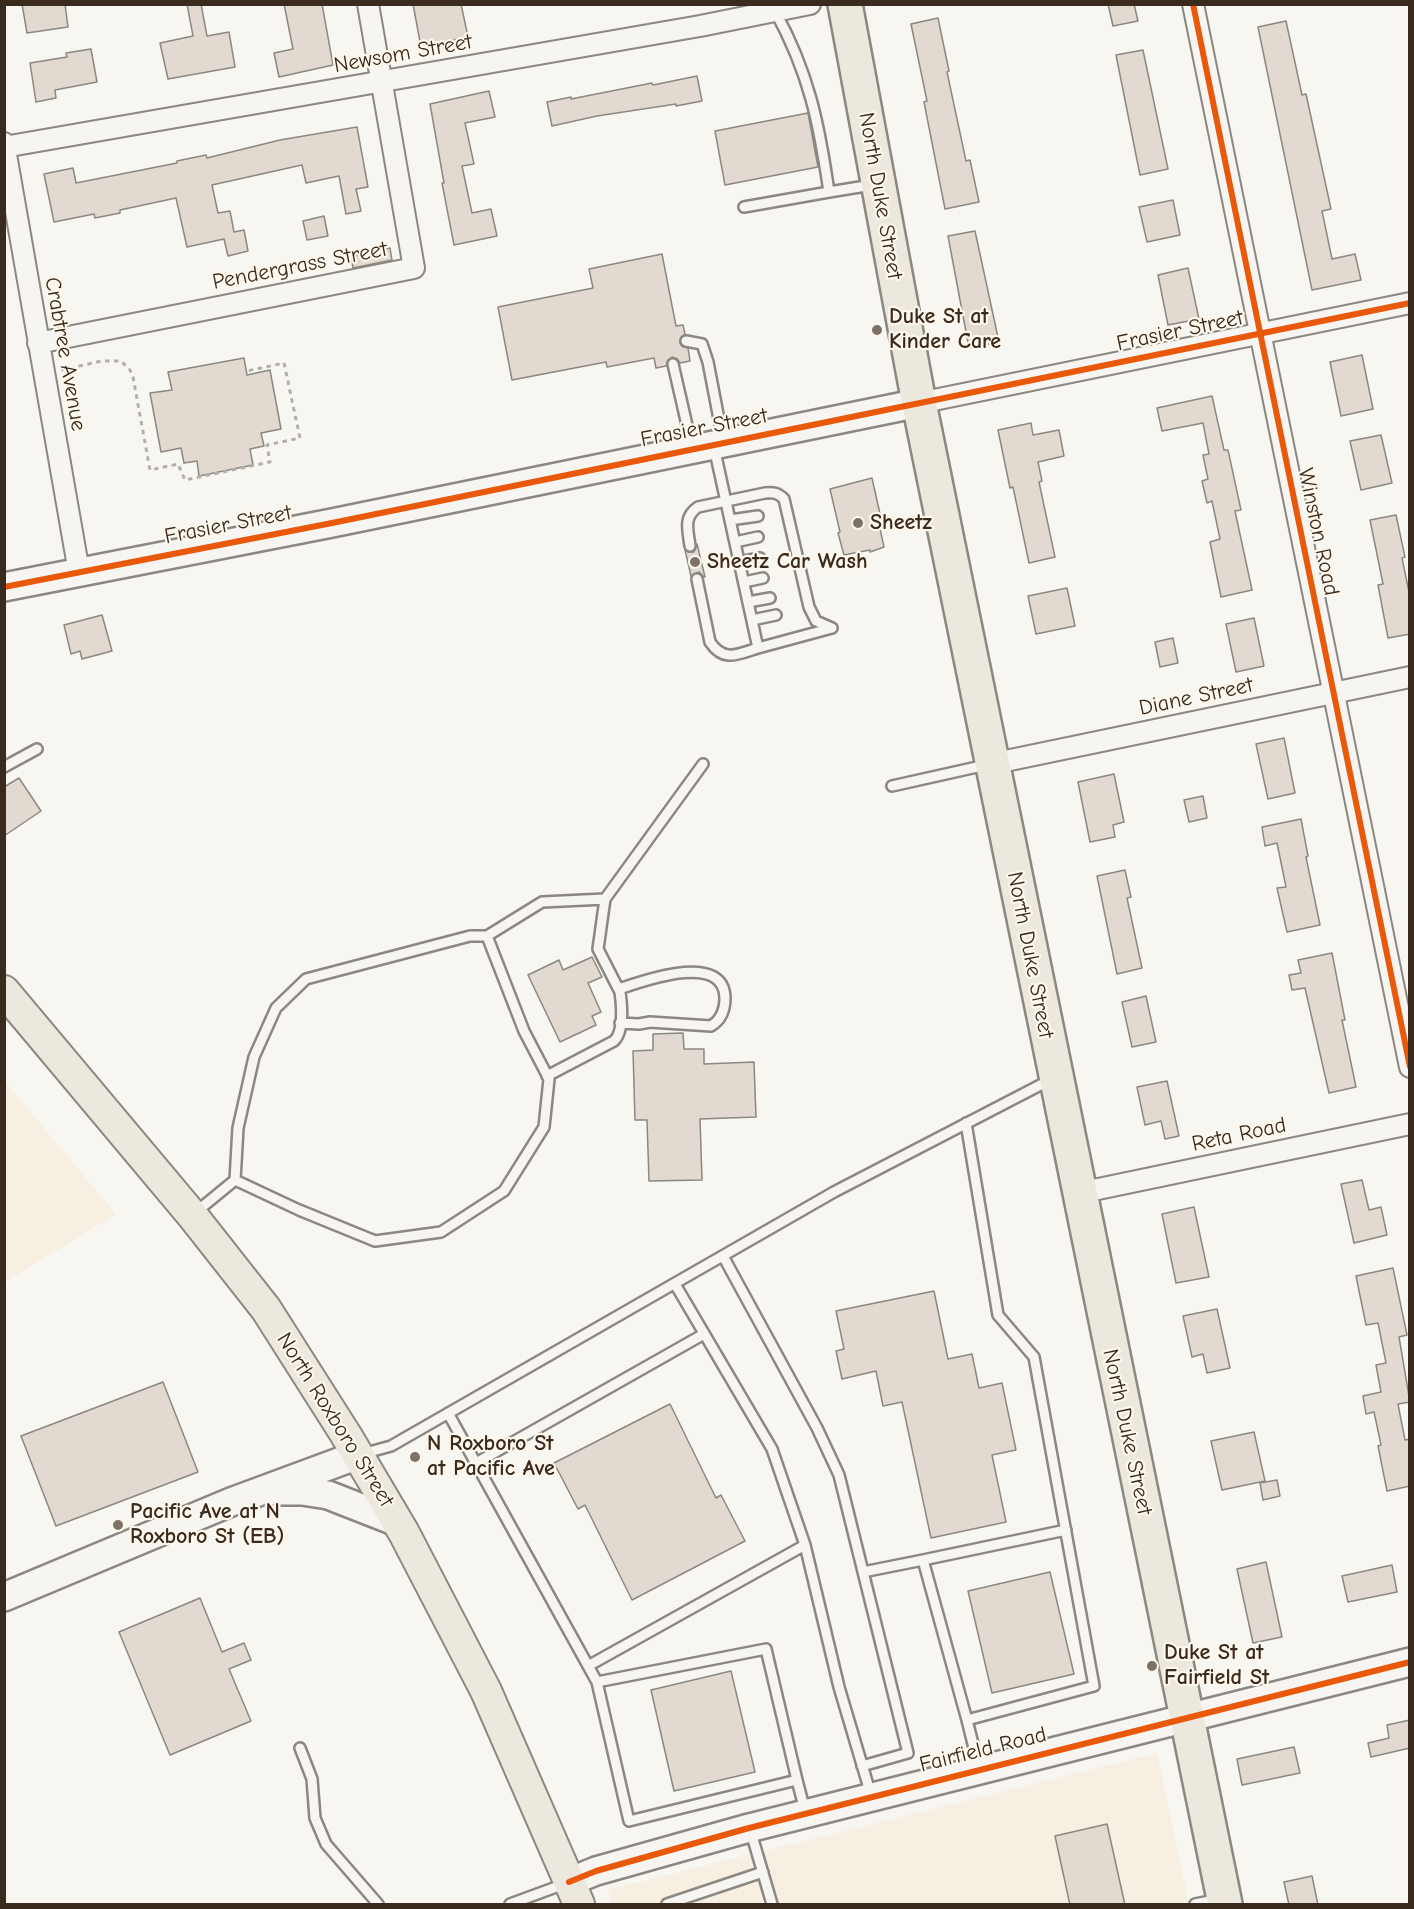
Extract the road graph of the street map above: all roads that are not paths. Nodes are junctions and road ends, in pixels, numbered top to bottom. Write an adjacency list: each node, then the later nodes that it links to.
1 (368, 4): 6 (street, Pendergrass Street)
2 (810, 4): 5 (street, Newsom Street)
3 (844, 4): 8 (highway, North Duke Street)
4 (1192, 4): 12 (street, Winston Road)
5 (775, 11): 6 (street, Newsom Street); 9 (lane)
6 (382, 82): 7 (street, Newsom Street); 13 (street, Pendergrass Street)
7 (5, 146): 13 (street, Crabtree Avenue)
8 (878, 184): 9 (lane); 16 (highway, North Duke Street)
9 (829, 192): 10 (lane)
10 (744, 207)
11 (1410, 303): 12 (street, Frasier Street)
12 (1259, 333): 16 (street, Frasier Street); 37 (street, Winston Road)
13 (47, 341): 26 (street, Crabtree Avenue)
14 (686, 342): 17 (lane)
15 (673, 364): 17 (lane)
16 (919, 403): 17 (street, Frasier Street); 40 (highway, North Duke Street)
17 (710, 445): 18 (lane); 26 (street, Frasier Street)
18 (726, 501): 20 (lane); 23 (lane); 35 (lane)
19 (758, 516): 20 (lane)
20 (730, 520): 22 (lane)
21 (758, 537): 22 (lane)
22 (735, 542): 25 (lane)
23 (690, 546)
24 (760, 558): 25 (lane)
25 (739, 562): 29 (lane)
26 (80, 572): 30 (street, Frasier Street)
27 (764, 578): 29 (lane)
28 (697, 579): 35 (lane)
29 (744, 582): 32 (lane)
30 (4, 587)
31 (770, 598): 32 (lane)
32 (748, 602): 34 (lane)
33 (776, 615): 34 (lane)
34 (752, 620): 35 (lane)
35 (758, 648)
36 (1410, 677): 37 (street, Diane Street)
37 (1333, 693): 40 (street, Diane Street); 48 (street, Winston Road)
38 (37, 749): 41 (lane)
39 (704, 764): 43 (lane)
40 (992, 764): 42 (lane); 50 (highway, North Duke Street)
41 (4, 767)
42 (892, 786)
43 (605, 899): 44 (lane); 45 (lane)
44 (487, 936): 49 (lane); 53 (lane)
45 (619, 988): 47 (lane); 47 (lane)
46 (4, 991): 55 (main road, North Roxboro Street)
47 (620, 1023): 49 (lane)
48 (1410, 1066)
49 (547, 1076): 53 (lane)
50 (1055, 1077): 51 (lane); 54 (highway, North Duke Street)
51 (966, 1123): 56 (lane); 64 (lane)
52 (1410, 1124): 54 (street, Reta Road)
53 (235, 1180): 55 (lane)
54 (1079, 1193): 72 (highway, North Duke Street)
55 (192, 1215): 60 (main road, North Roxboro Street)
56 (723, 1256): 57 (lane); 67 (lane)
57 (675, 1284): 58 (lane); 59 (lane)
58 (704, 1334): 61 (lane); 65 (lane)
59 (448, 1413): 60 (lane); 61 (lane)
60 (358, 1455): 62 (street); 63 (main road, North Roxboro Street)
61 (476, 1463): 70 (lane)
62 (258, 1492): 63 (street); 68 (street)
63 (398, 1522): 82 (main road, North Roxboro Street)
64 (1066, 1530): 66 (lane); 73 (lane)
65 (805, 1545): 70 (lane); 75 (lane)
66 (923, 1560): 67 (lane); 73 (lane)
67 (863, 1572): 75 (lane)
68 (4, 1597)
69 (1410, 1662): 72 (street, Fairfield Road)
70 (588, 1666): 71 (lane)
71 (597, 1683): 77 (lane); 77 (lane)
72 (1186, 1719): 76 (street, Fairfield Road); 83 (highway, North Duke Street)
73 (967, 1720): 76 (lane)
74 (300, 1748): 84 (lane)
75 (862, 1766): 78 (lane)
76 (980, 1769): 78 (street, Fairfield Road)
77 (797, 1780): 79 (lane)
78 (871, 1797): 79 (street, Fairfield Road)
79 (805, 1814): 80 (street, Fairfield Road)
80 (749, 1828): 81 (lane); 82 (street, Fairfield Road)
81 (763, 1872): 86 (lane); 87 (lane)
82 (574, 1893): 85 (lane)
83 (1215, 1902)
84 (378, 1905)
85 (510, 1905)
86 (667, 1905)
87 (772, 1905)

